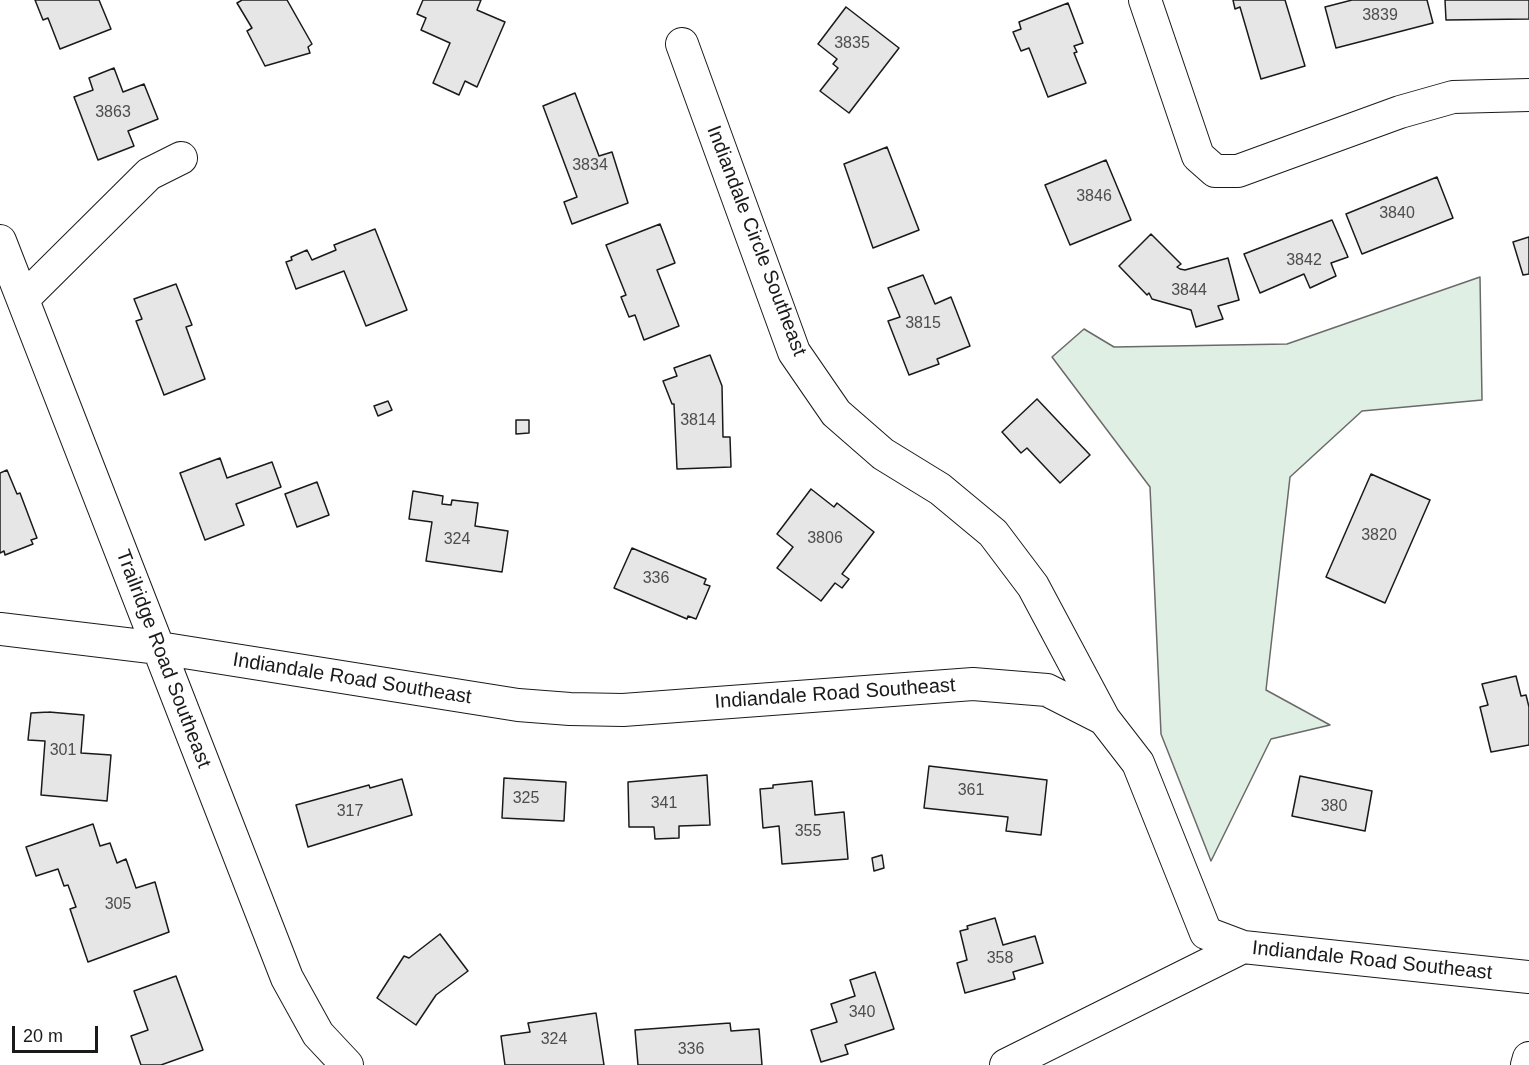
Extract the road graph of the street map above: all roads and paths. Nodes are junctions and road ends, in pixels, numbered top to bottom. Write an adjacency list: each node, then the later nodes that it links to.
1 (1145, 0): 3 (street)
2 (682, 44): 9 (street, Indiandale Circle Southeast)
3 (1529, 95)
4 (181, 158): 6 (street)
5 (0, 241): 6 (street, Trailridge Road Southeast)
6 (23, 298): 8 (street, Trailridge Road Southeast)
7 (0, 629): 8 (street, Indiandale Road Southeast)
8 (159, 648): 9 (street, Indiandale Road Southeast); 13 (street, Trailridge Road Southeast)
9 (1104, 720): 10 (street, Indiandale Road Southeast)
10 (1243, 947): 11 (street, Indiandale Road Southeast); 14 (street)
11 (1529, 977)
12 (1529, 1058): 15 (street)
13 (347, 1065)
14 (1006, 1065)
15 (1527, 1065)

